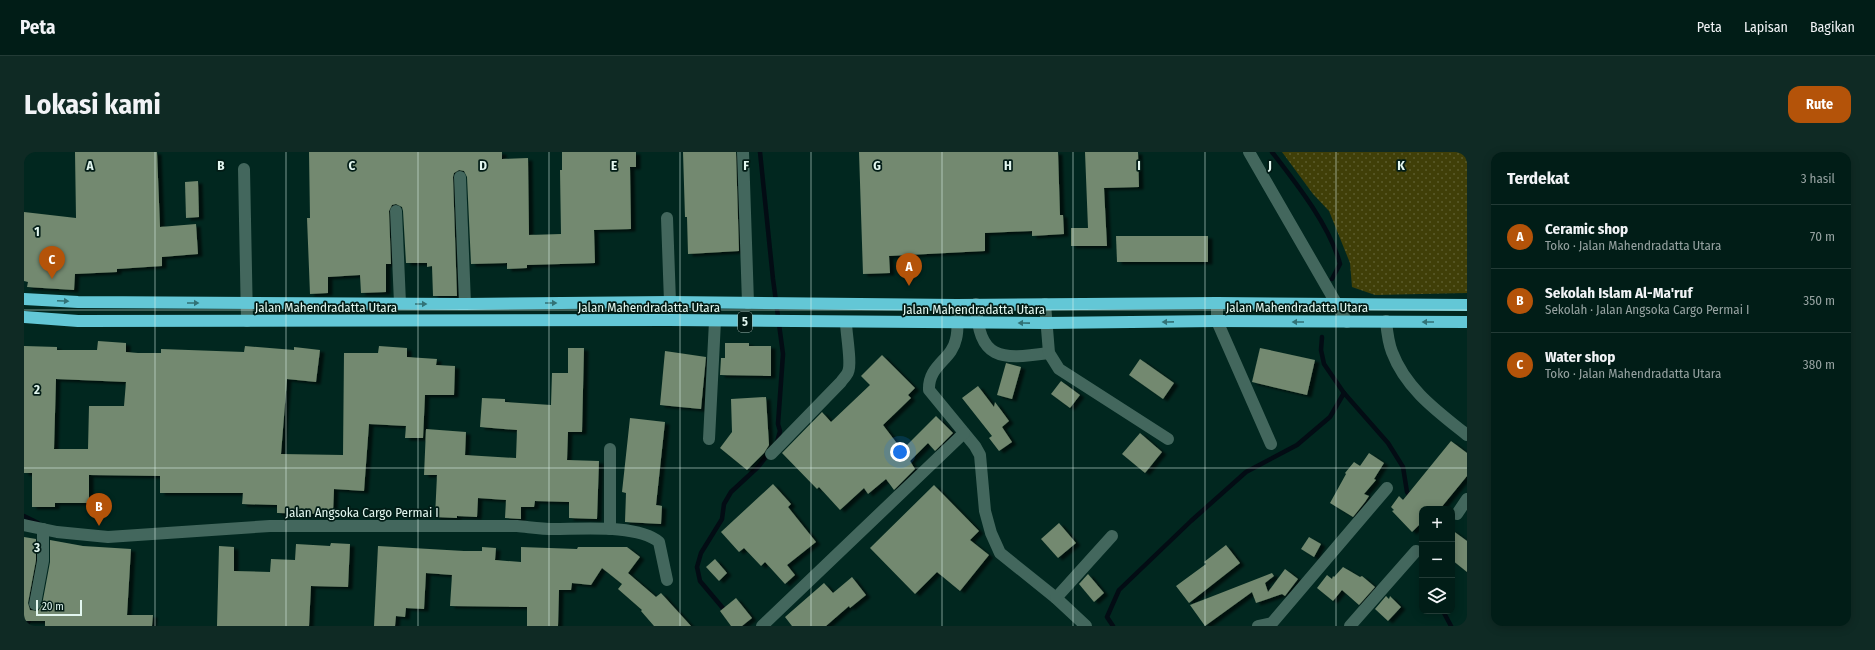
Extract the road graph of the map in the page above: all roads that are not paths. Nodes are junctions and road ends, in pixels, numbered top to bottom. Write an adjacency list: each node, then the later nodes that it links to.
1 (743, 152): 10 (street)
2 (1249, 152): 17 (street)
3 (244, 169): 9 (street)
4 (460, 177): 13 (street)
5 (396, 211): 12 (street)
6 (667, 218): 8 (street)
7 (24, 299): 9 (highway, Jalan Mahendradatta Utara / 5, one-way to 9)
8 (670, 302): 10 (highway, Jalan Mahendradatta Utara / 5); 13 (highway, Jalan Mahendradatta Utara / 5, one-way to 8)
9 (247, 303): 12 (highway, Jalan Mahendradatta Utara / 5); 20 (street)
10 (748, 303): 14 (highway, Jalan Mahendradatta Utara / 5)
11 (1217, 303): 16 (highway, Jalan Mahendradatta Utara / 5); 17 (highway, Jalan Mahendradatta Utara / 5); 22 (street)
12 (400, 304): 13 (highway, Jalan Mahendradatta Utara / 5, one-way to 13)
13 (465, 304)
14 (957, 304): 15 (highway, Jalan Mahendradatta Utara / 5); 28 (street)
15 (976, 304): 16 (highway, Jalan Mahendradatta Utara / 5); 25 (street)
16 (1045, 304): 29 (street)
17 (1337, 304): 18 (highway, Jalan Mahendradatta Utara / 5); 26 (street)
18 (1467, 305)
19 (24, 317): 20 (highway, Jalan Mahendradatta Utara / 5)
20 (247, 321): 21 (highway, Jalan Mahendradatta Utara / 5)
21 (715, 321): 24 (highway, Jalan Mahendradatta Utara / 5); 33 (street)
22 (1217, 321): 26 (highway, Jalan Mahendradatta Utara / 5, one-way to 22); 29 (highway, Jalan Mahendradatta Utara / 5, one-way to 29); 35 (street)
23 (1386, 321): 26 (highway, Jalan Mahendradatta Utara / 5); 27 (highway, Jalan Mahendradatta Utara / 5, one-way to 23); 32 (street)
24 (846, 322): 28 (highway, Jalan Mahendradatta Utara / 5); 37 (street)
25 (977, 322): 28 (highway, Jalan Mahendradatta Utara / 5); 29 (highway, Jalan Mahendradatta Utara / 5, one-way to 25); 30 (street)
26 (1347, 322)
27 (1467, 322)
28 (957, 323): 31 (street)
29 (1046, 323): 30 (street)
30 (1048, 353): 34 (street)
31 (964, 433): 47 (street); 51 (street)
32 (1467, 435)
33 (709, 439)
34 (1168, 439)
35 (1271, 444)
36 (610, 449): 42 (street)
37 (771, 454)
38 (1387, 488): 49 (street)
39 (1467, 499): 40 (street)
40 (1456, 514)
41 (24, 526): 43 (street, Jalan Angsoka Cargo Permai I)
42 (610, 529): 43 (street, Jalan Angsoka Cargo Permai I); 46 (street, Jalan Angsoka Cargo Permai I)
43 (43, 530): 48 (street)
44 (1112, 536): 47 (street)
45 (1416, 551): 53 (street)
46 (667, 580)
47 (1056, 598): 50 (street)
48 (35, 604)
49 (1273, 624): 52 (street)
50 (1084, 625)
51 (762, 626)
52 (1258, 626)
53 (1350, 626)

